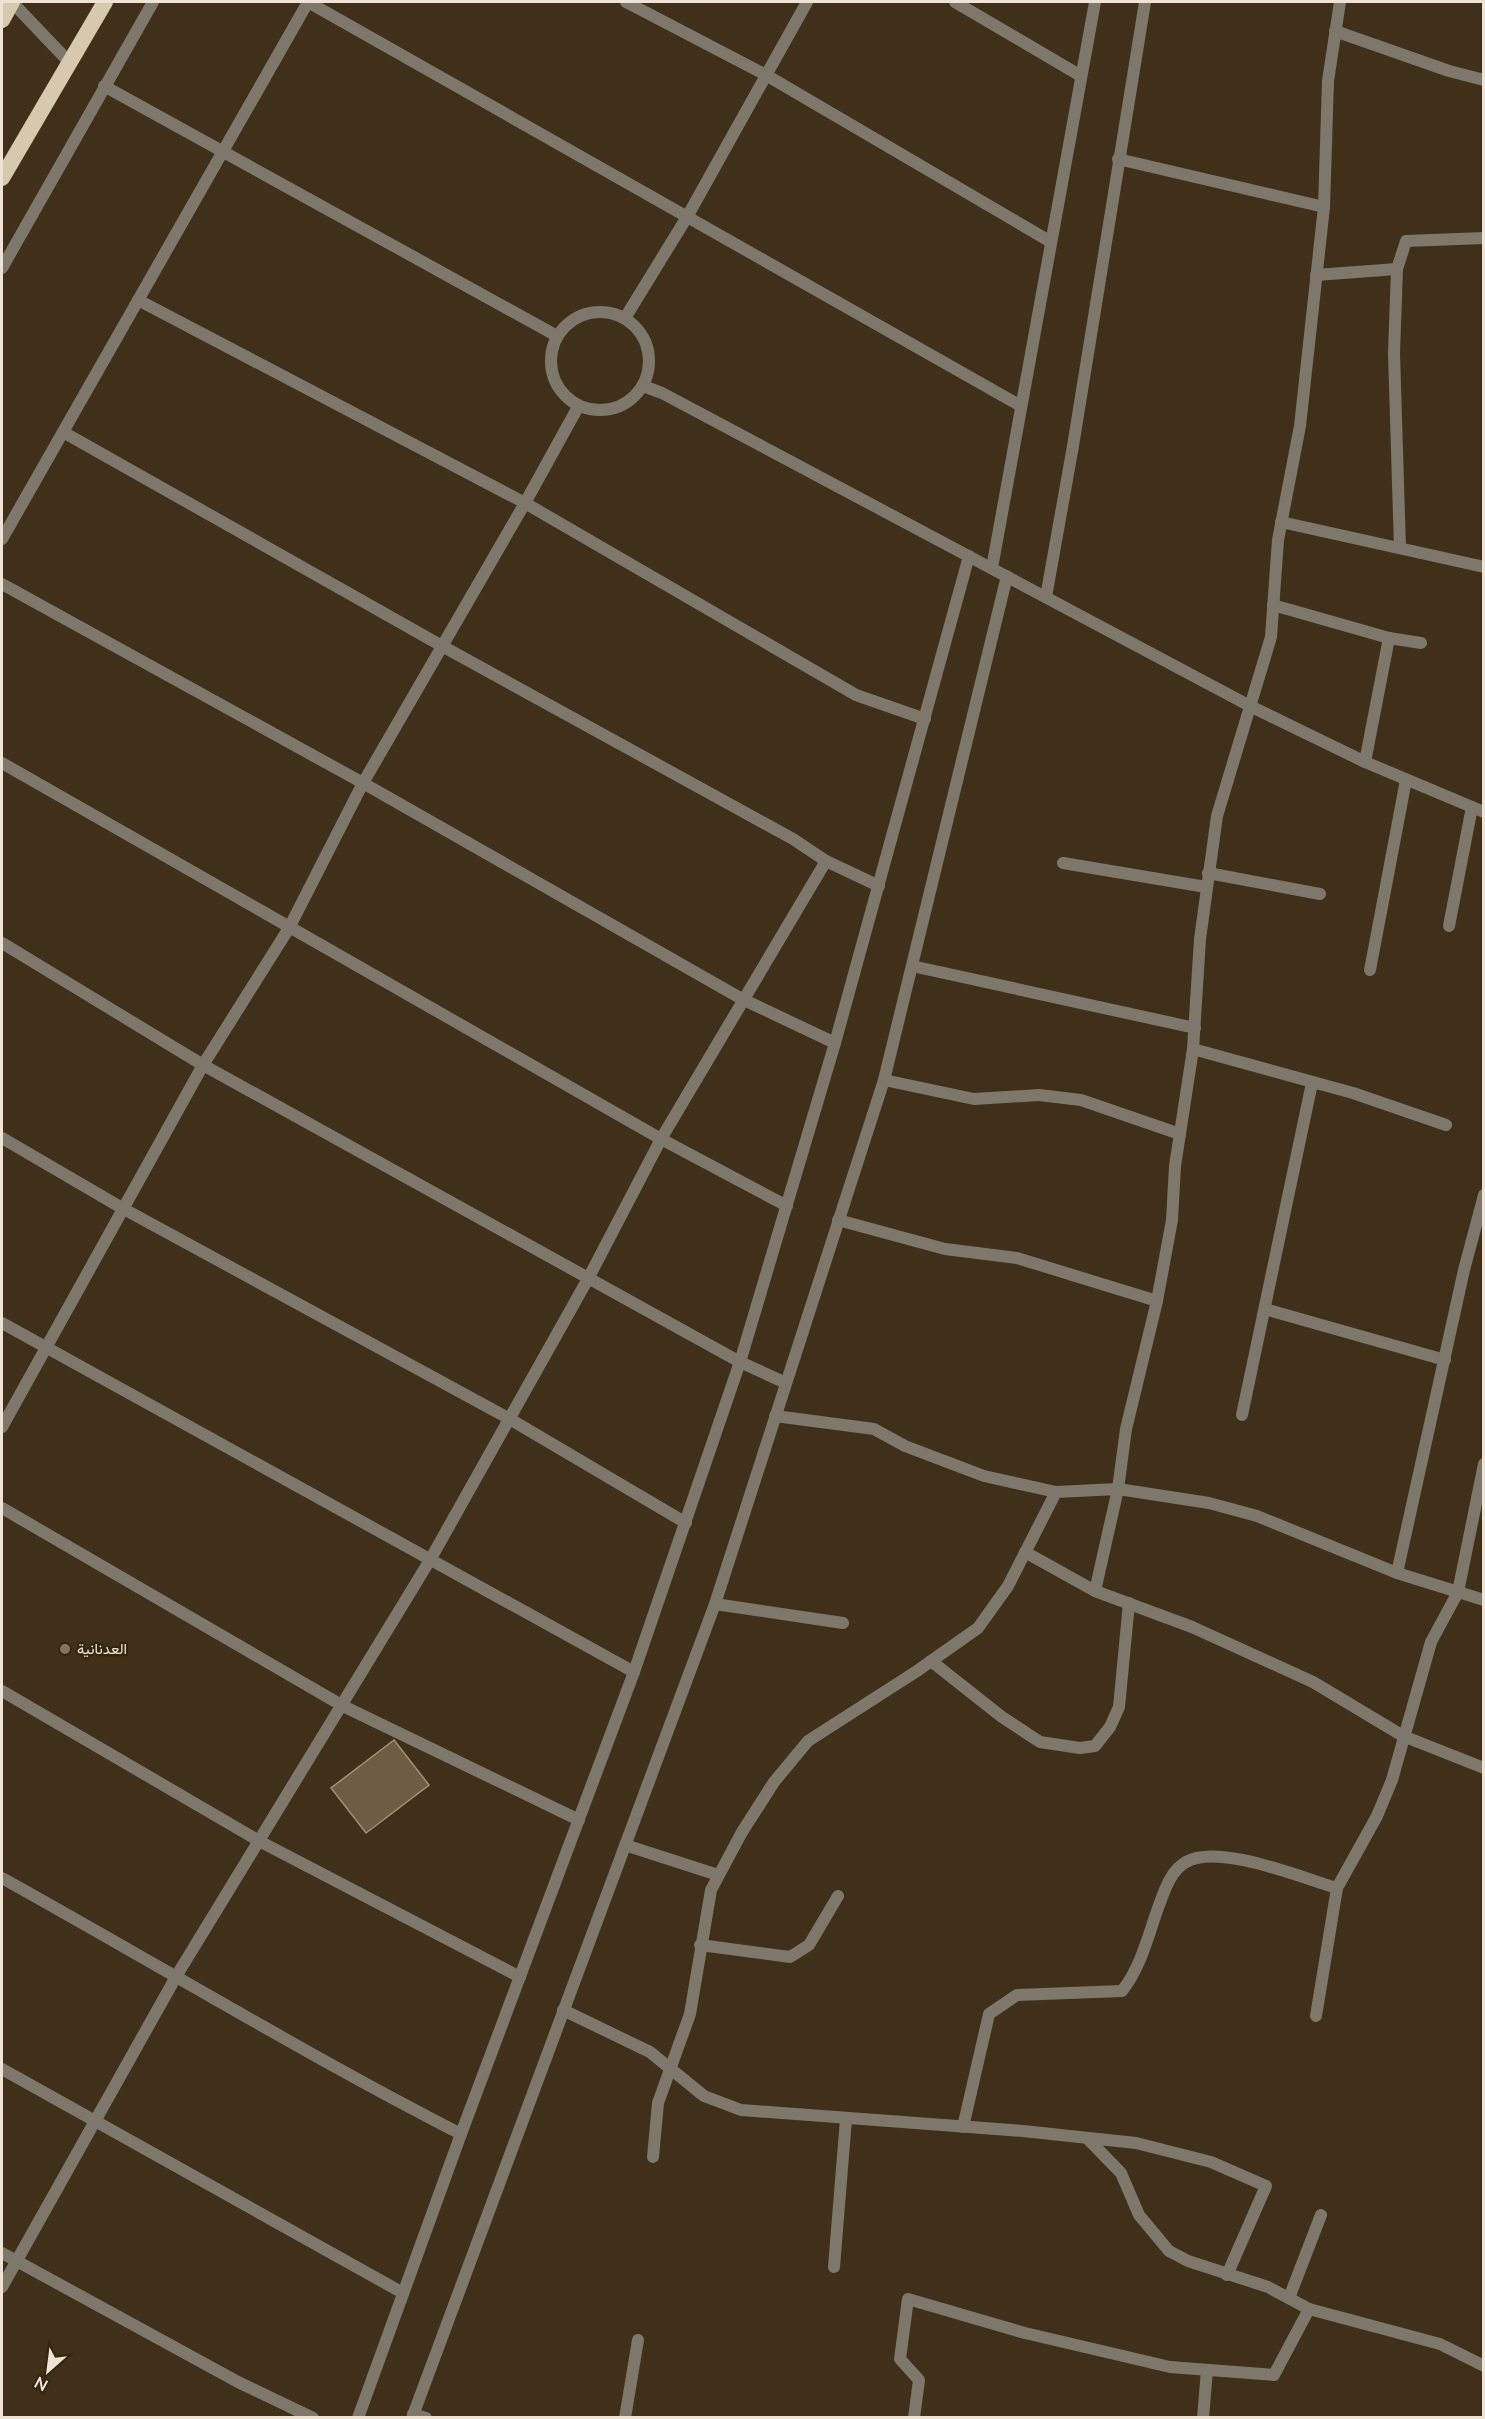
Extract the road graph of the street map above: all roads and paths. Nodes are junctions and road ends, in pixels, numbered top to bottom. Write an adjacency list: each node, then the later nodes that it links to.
1 (12, 2): 11 (highway); 13 (street)
2 (105, 2): 13 (highway)
3 (153, 2): 17 (street)
4 (308, 2): 18 (street); 22 (street)
5 (626, 2): 14 (street)
6 (807, 2): 14 (street)
7 (955, 2): 15 (street)
8 (1095, 2): 15 (street)
9 (1145, 2): 19 (street)
10 (1340, 2): 12 (street)
11 (2, 20)
12 (1335, 31): 16 (street); 21 (street)
13 (70, 63): 20 (highway)
14 (766, 75): 22 (street); 24 (street)
15 (1081, 76): 24 (street)
16 (1484, 80)
17 (104, 86): 18 (street); 25 (street)
18 (222, 153): 28 (street); 30 (street)
19 (1118, 159): 21 (street); 44 (street)
20 (2, 178)
21 (1324, 207): 27 (street)
22 (687, 217): 29 (street); 32 (street)
23 (1484, 237): 26 (street)
24 (1051, 242): 32 (street)
25 (2, 268)
26 (1397, 268): 27 (street); 38 (street)
27 (1316, 275): 36 (street)
28 (138, 300): 34 (street); 35 (street)
29 (625, 318): 30 (street); 31 (street)
30 (557, 336): 33 (street)
31 (643, 386): 33 (street); 39 (street)
32 (1021, 406): 41 (street)
33 (578, 407): 35 (street)
34 (63, 432): 37 (street); 48 (street)
35 (525, 503): 48 (street); 50 (street)
36 (1281, 522): 38 (street); 45 (street)
37 (2, 539)
38 (1400, 548): 40 (street)
39 (969, 556): 41 (street); 50 (street)
40 (1484, 567)
41 (992, 568): 42 (street)
42 (1007, 576): 44 (street); 65 (street)
43 (2, 584): 54 (street)
44 (1046, 597): 49 (street)
45 (1273, 605): 46 (street); 49 (street)
46 (1389, 638): 47 (street); 51 (street)
47 (1421, 643)
48 (442, 646): 54 (street); 56 (street)
49 (1250, 706): 51 (street); 58 (street)
50 (924, 719): 59 (street)
51 (1365, 762): 53 (street)
52 (2, 764): 63 (street)
53 (1406, 780): 55 (street); 66 (street)
54 (363, 783): 63 (street); 67 (street)
55 (1478, 810): 62 (street)
56 (826, 861): 59 (street); 67 (street)
57 (1063, 863): 60 (street)
58 (1208, 873): 60 (street); 61 (street)
59 (879, 886): 69 (street)
60 (1206, 887): 68 (street)
61 (1320, 894)
62 (1449, 926)
63 (289, 928): 71 (street); 77 (street)
64 (2, 943): 71 (street)
65 (912, 966): 68 (street); 72 (street)
66 (1370, 970)
67 (742, 999): 69 (street); 77 (street)
68 (1195, 1028): 70 (street)
69 (835, 1043): 79 (street)
70 (1193, 1049): 73 (street); 75 (street)
71 (203, 1065): 80 (street); 82 (street)
72 (884, 1080): 75 (street); 81 (street)
73 (1312, 1083): 74 (street); 84 (street)
74 (1446, 1125)
75 (1180, 1134): 83 (street)
76 (2, 1138): 80 (street)
77 (661, 1139): 79 (street); 82 (street)
78 (1484, 1196): 87 (street)
79 (787, 1206): 88 (street)
80 (122, 1208): 86 (street); 92 (street)
81 (838, 1220): 83 (street); 89 (street)
82 (589, 1277): 88 (street); 92 (street)
83 (1157, 1301): 95 (street)
84 (1265, 1309): 87 (street); 90 (street)
85 (2, 1323): 86 (street)
86 (45, 1348): 93 (street); 100 (street)
87 (1445, 1360): 101 (street)
88 (740, 1362): 89 (street); 98 (street)
89 (786, 1383): 91 (street)
90 (1242, 1415)
91 (776, 1416): 96 (street); 106 (street)
92 (508, 1418): 98 (street); 100 (street)
93 (2, 1426)
94 (1484, 1464): 103 (street)
95 (1118, 1489): 96 (street); 101 (street); 102 (street)
96 (1056, 1492): 99 (street)
97 (2, 1508): 111 (street)
98 (686, 1523): 109 (street)
99 (1024, 1552): 102 (street); 108 (street)
100 (430, 1560): 109 (street); 111 (street)
101 (1397, 1573): 103 (street)
102 (1095, 1591): 105 (street)
103 (1458, 1592): 104 (street); 112 (street)
104 (1484, 1600)
105 (1129, 1603): 108 (street); 112 (street)
106 (714, 1604): 107 (street); 116 (street)
107 (843, 1623)
108 (931, 1661): 117 (street)
109 (634, 1672): 114 (street)
110 (2, 1691): 115 (street)
111 (343, 1706): 114 (street); 115 (street)
112 (1403, 1736): 113 (street); 119 (street)
113 (1484, 1768)
114 (579, 1820): 123 (street)
115 (261, 1842): 122 (street); 123 (street)
116 (626, 1845): 117 (street); 124 (street)
117 (718, 1875): 121 (street)
118 (2, 1878): 122 (street)
119 (1337, 1888): 125 (street); 130 (street)
120 (838, 1896): 121 (street)
121 (700, 1945): 126 (street)
122 (177, 1975): 129 (street); 131 (street)
123 (520, 1977): 131 (street)
124 (563, 2010): 126 (street); 146 (street)
125 (1316, 2016)
126 (669, 2067): 128 (street); 133 (street)
127 (2, 2068): 129 (street)
128 (846, 2119): 130 (street); 137 (street)
129 (96, 2123): 136 (street); 140 (street)
130 (963, 2127): 132 (street)
131 (461, 2134): 140 (street)
132 (1087, 2138): 138 (street); 138 (street)
133 (653, 2157)
134 (1321, 2215): 141 (street)
135 (2, 2253): 136 (street)
136 (15, 2261): 139 (street); 147 (street)
137 (834, 2267)
138 (1227, 2275): 141 (street)
139 (2, 2287)
140 (403, 2292): 148 (street)
141 (1289, 2298): 142 (street)
142 (1309, 2309): 144 (street); 145 (street)
143 (638, 2340): 150 (street)
144 (1484, 2366)
145 (1207, 2370): 151 (street); 152 (street)
146 (412, 2416): 149 (street)
147 (313, 2418)
148 (358, 2418)
149 (426, 2418)
150 (625, 2418)
151 (914, 2418)
152 (1203, 2418)

